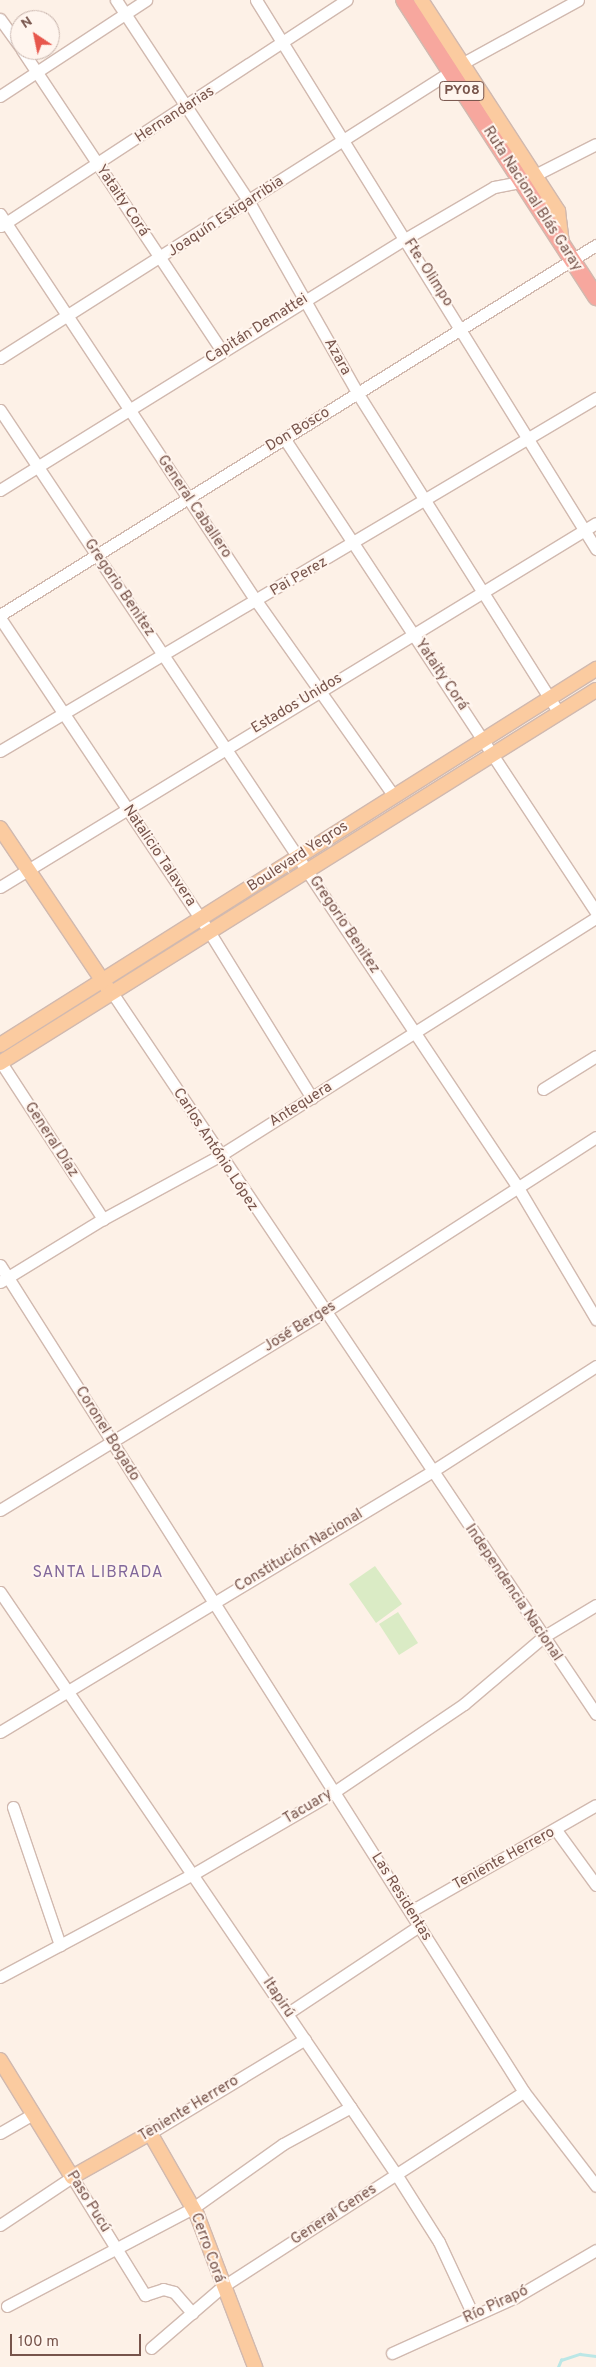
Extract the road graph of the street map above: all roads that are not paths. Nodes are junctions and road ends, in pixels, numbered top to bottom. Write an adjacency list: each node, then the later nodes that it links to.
1 (116, 0): 8 (street, Azara)
2 (146, 0): 8 (street)
3 (256, 0): 11 (street, Fte. Olimpo)
4 (347, 0): 11 (street, Hernandarias)
5 (404, 0): 13 (highway, Ruta Nacional Blás Garay / PY08)
6 (421, 0): 13 (main road)
7 (578, 0): 13 (street, Joaquín Estigarribia)
8 (125, 14): 14 (street); 16 (street, Azara)
9 (0, 19): 10 (street, Yataity Corá)
10 (10, 33)
11 (284, 43): 16 (street, Hernandarias); 17 (street, Fte. Olimpo)
12 (29, 60): 14 (street, Yataity Corá)
13 (456, 68): 17 (street, Joaquín Estigarribia); 20 (highway, Ruta Nacional Blás Garay / PY08)
14 (37, 72): 15 (street); 19 (street, Yataity Corá)
15 (0, 96)
16 (188, 108): 19 (street, Hernandarias); 21 (street, Azara)
17 (344, 138): 21 (street, Joaquín Estigarribia); 23 (street, Fte. Olimpo)
18 (596, 144): 20 (street, Capitán Demattei)
19 (98, 165): 22 (street, Hernandarias); 25 (street, Yataity Corá)
20 (528, 179): 23 (street, Capitán Demattei); 26 (highway, Ruta Nacional Blás Garay / PY08)
21 (249, 202): 25 (street, Joaquín Estigarribia); 28 (street, Azara)
22 (2, 221): 29 (street, General Caballero)
23 (405, 239): 28 (street, Capitán Demattei); 30 (street, Fte. Olimpo)
24 (596, 246): 26 (street, Don Bosco)
25 (161, 259): 29 (street, Joaquín Estigarribia); 31 (street, Yataity Corá)
26 (572, 260): 27 (highway, Ruta Nacional Blás Garay / PY08); 30 (street, Don Bosco)
27 (596, 298)
28 (304, 300): 31 (street, Capitán Demattei); 33 (street, Azara)
29 (68, 317): 32 (street, Joaquín Estigarribia); 36 (street, General Caballero)
30 (462, 328): 33 (street, Don Bosco); 38 (street, Fte. Olimpo)
31 (222, 351): 36 (street, Capitán Demattei)
32 (0, 358)
33 (358, 394): 37 (street, Don Bosco); 42 (street, Azara)
34 (596, 398): 38 (street, Pai Perez)
35 (0, 410): 39 (street, Gregorio Benitez)
36 (129, 410): 39 (street, Capitán Demattei); 41 (street, General Caballero)
37 (284, 438): 41 (street, Don Bosco); 45 (street, Yataity Corá)
38 (528, 438): 42 (street, Pai Perez); 44 (street, Fte. Olimpo)
39 (38, 466): 40 (street, Capitán Demattei); 47 (street, Gregorio Benitez)
40 (0, 490)
41 (187, 497): 47 (street, Don Bosco); 49 (street, General Caballero)
42 (425, 501): 45 (street, Pai Perez); 48 (street, Azara)
43 (596, 523): 44 (street, Estados Unidos)
44 (584, 531): 46 (street, Fte. Olimpo); 48 (street, Estados Unidos)
45 (354, 545): 49 (street, Pai Perez); 51 (street, Yataity Corá)
46 (596, 549)
47 (97, 555): 50 (street, Don Bosco); 52 (street, Gregorio Benitez)
48 (483, 592): 51 (street, Estados Unidos); 56 (street, Azara)
49 (257, 602): 52 (street, Pai Perez); 55 (street, General Caballero)
50 (0, 616): 58 (street, Natalicio Talavera)
51 (414, 634): 55 (street, Estados Unidos); 59 (street, Yataity Corá)
52 (165, 656): 58 (street, Pai Perez); 60 (street, Gregorio Benitez)
53 (596, 669): 56 (main road, Boulevard Yegros)
54 (596, 690): 57 (main road, Boulevard Yegros)
55 (318, 691): 60 (street, Estados Unidos); 63 (street, General Caballero)
56 (550, 698): 57 (street, Azara); 59 (main road, Boulevard Yegros)
57 (559, 713): 62 (main road, Boulevard Yegros)
58 (64, 714): 61 (street, Pai Perez); 64 (street, Natalicio Talavera)
59 (484, 740): 62 (street, Yataity Corá); 63 (main road, Boulevard Yegros)
60 (226, 746): 64 (street, Estados Unidos); 66 (street, Gregorio Benitez)
61 (0, 751)
62 (495, 753): 68 (main road, Boulevard Yegros); 70 (street, Yataity Corá)
63 (394, 796): 66 (main road, Boulevard Yegros)
64 (127, 809): 67 (street, Estados Unidos); 72 (street, Natalicio Talavera)
65 (0, 828): 67 (main road, Carlos António López)
66 (299, 856): 68 (street, Gregorio Benitez); 72 (main road, Boulevard Yegros)
67 (28, 870): 69 (street, Estados Unidos); 74 (main road, Carlos António López)
68 (308, 871): 73 (main road, Boulevard Yegros); 76 (street, Gregorio Benitez)
69 (0, 887)
70 (596, 912)
71 (596, 918): 76 (street, Antequera)
72 (202, 919): 73 (street, Natalicio Talavera); 74 (main road, Boulevard Yegros)
73 (210, 933): 75 (main road, Boulevard Yegros); 81 (street, Natalicio Talavera)
74 (105, 982): 75 (main road, Carlos António López); 77 (main road, Boulevard Yegros)
75 (113, 994): 79 (main road, Boulevard Yegros); 83 (street, Carlos António López)
76 (416, 1033): 81 (street, Antequera); 84 (street, Gregorio Benitez)
77 (0, 1045)
78 (596, 1056): 80 (street)
79 (0, 1062): 85 (street, General Díaz)
80 (543, 1089)
81 (312, 1098): 83 (street, Antequera)
82 (596, 1137): 84 (street, José Berges)
83 (219, 1156): 85 (street, Antequera); 88 (street, Carlos António López)
84 (517, 1186): 88 (street, José Berges); 89 (street, Gregorio Benitez)
85 (103, 1218): 87 (street, Antequera)
86 (0, 1265): 87 (street, Coronel Bogado)
87 (4, 1280): 91 (street, Coronel Bogado)
88 (323, 1313): 91 (street, José Berges); 92 (street, Carlos António López)
89 (596, 1319)
90 (596, 1366): 92 (street, Constitución Nacional)
91 (112, 1442): 93 (street, José Berges); 95 (street, Coronel Bogado)
92 (431, 1472): 95 (street, Constitución Nacional); 97 (street, Independencia Nacional)
93 (0, 1510)
94 (0, 1592): 98 (street, Itapirú)
95 (214, 1602): 98 (street, Constitución Nacional); 101 (street, Las Residentas)
96 (596, 1605): 97 (street, Tacuary)
97 (544, 1637): 99 (street, Independencia Nacional); 101 (street, Tacuary)
98 (68, 1690): 100 (street, Constitución Nacional); 105 (street, Itapirú)
99 (596, 1714)
100 (0, 1732)
101 (334, 1792): 105 (street, Tacuary); 107 (street, Las Residentas)
102 (596, 1805): 104 (street, Teniente Herrero)
103 (13, 1807): 109 (street)
104 (556, 1830): 106 (street); 107 (street, Teniente Herrero)
105 (195, 1873): 109 (street, Tacuary); 111 (street, Itapirú)
106 (596, 1885)
107 (411, 1911): 108 (street, Las Residentas)
108 (419, 1926): 111 (street); 114 (street, Las Residentas)
109 (60, 1945): 110 (street, Tacuary)
110 (0, 1977)
111 (288, 2013): 112 (street, Itapirú)
112 (305, 2039): 115 (street, Itapirú); 118 (street, Teniente Herrero)
113 (0, 2060): 116 (main road, Paso Pucú)
114 (524, 2092): 119 (street, General Genes); 121 (street, Las Residentas)
115 (351, 2107): 119 (street, Itapirú); 122 (street)
116 (34, 2114): 117 (street); 120 (main road, Paso Pucú)
117 (0, 2132)
118 (150, 2133): 120 (main road, Teniente Herrero); 122 (main road, Cerro Corá)
119 (396, 2174): 126 (street, General Genes); 129 (street, Itapirú)
120 (72, 2177): 123 (street); 124 (street, Paso Pucú)
121 (596, 2186)
122 (193, 2208): 124 (street); 126 (main road, Cerro Corá)
123 (0, 2225)
124 (116, 2248): 127 (street); 128 (street, Paso Pucú)
125 (596, 2250): 129 (street, Río Pirapó)
126 (222, 2287): 128 (street, General Genes); 132 (main road, Cerro Corá)
127 (7, 2306)
128 (192, 2313): 130 (street, General Genes)
129 (473, 2315): 131 (street, Río Pirapó)
130 (151, 2348)
131 (392, 2353)
132 (255, 2367)

